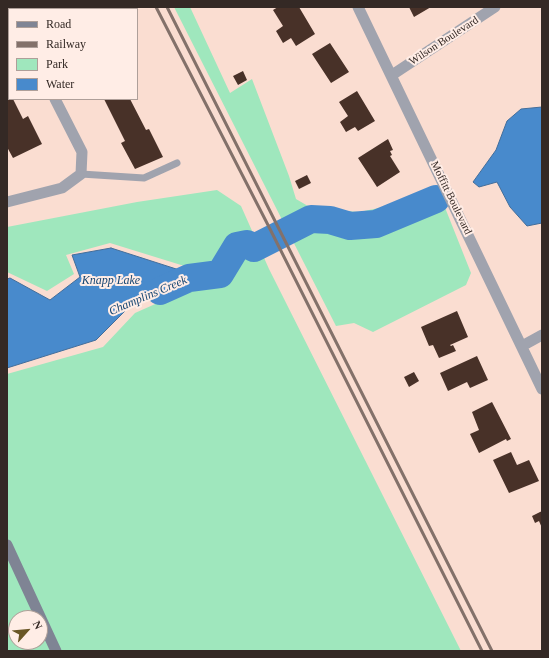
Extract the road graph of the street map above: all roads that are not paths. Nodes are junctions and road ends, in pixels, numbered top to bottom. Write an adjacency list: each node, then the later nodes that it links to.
1 (358, 7): 3 (street, Moffitt Boulevard)
2 (496, 7): 3 (street, Wilson Boulevard)
3 (392, 75): 9 (street, Moffitt Boulevard)
4 (56, 100): 6 (street)
5 (177, 163): 6 (lane)
6 (81, 174): 7 (street)
7 (7, 202)
8 (542, 335): 9 (street)
9 (522, 346): 10 (street, Moffitt Boulevard)
10 (542, 389)
11 (7, 545): 12 (main road)
12 (56, 651)

